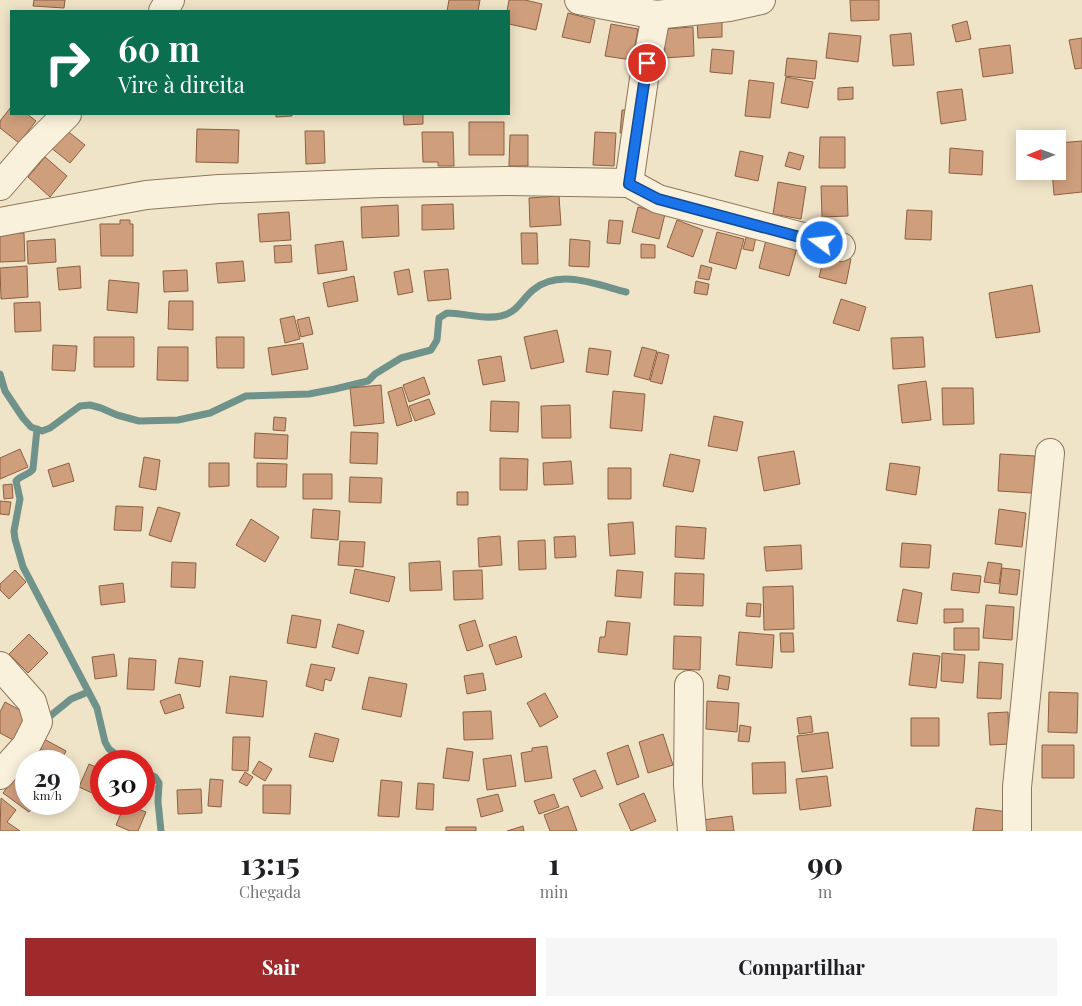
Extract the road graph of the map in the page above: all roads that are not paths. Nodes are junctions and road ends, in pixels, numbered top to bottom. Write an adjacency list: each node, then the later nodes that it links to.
1 (579, 0): 4 (street)
2 (761, 0): 3 (street)
3 (729, 3): 4 (street)
4 (656, 15): 6 (street)
5 (66, 115): 7 (street)
6 (629, 184): 8 (street); 9 (street)
7 (0, 186)
8 (0, 222)
9 (840, 248)
10 (1050, 453): 15 (street)
11 (0, 666): 13 (street)
12 (689, 685): 14 (street)
13 (0, 775)
14 (692, 831)
15 (1017, 831)

